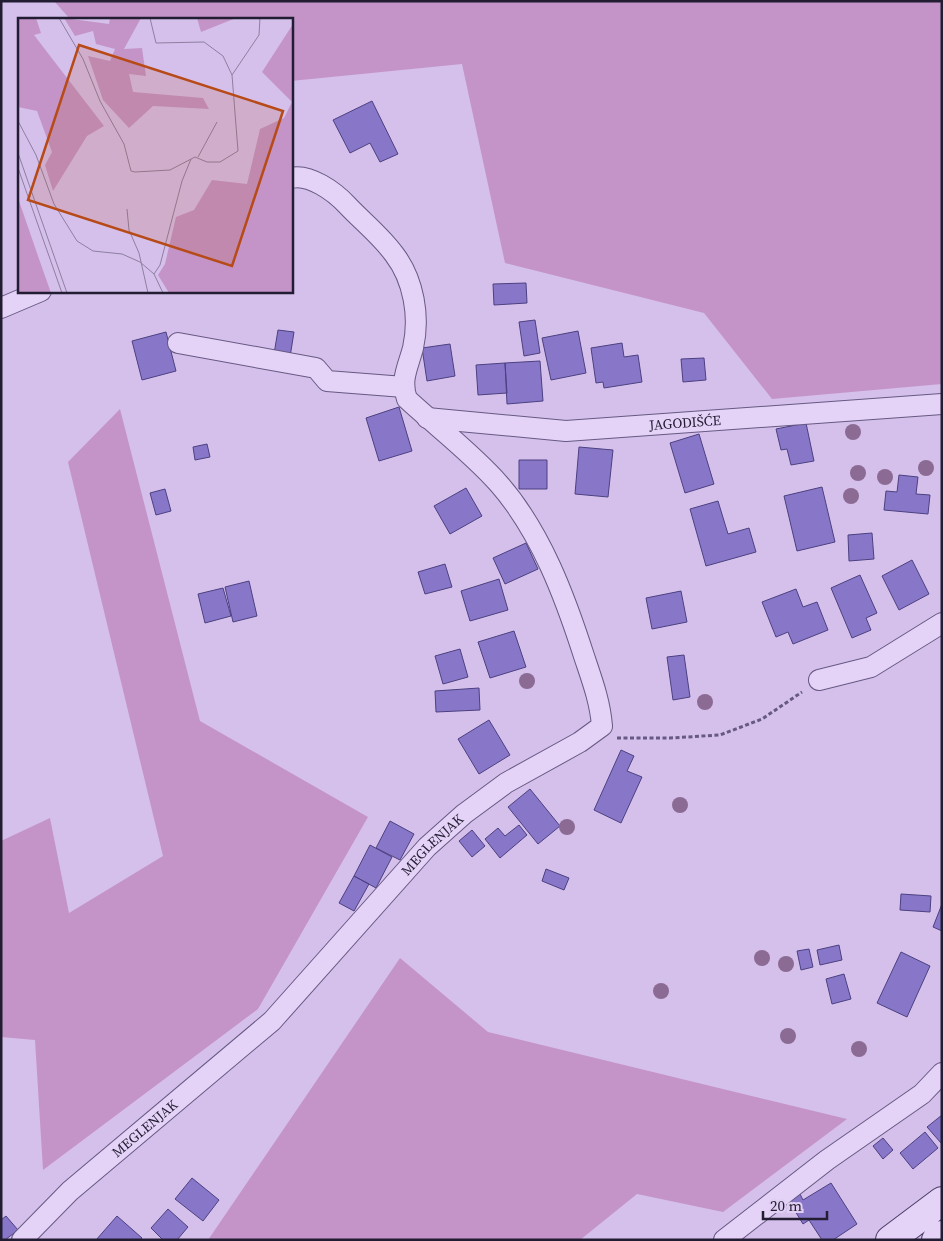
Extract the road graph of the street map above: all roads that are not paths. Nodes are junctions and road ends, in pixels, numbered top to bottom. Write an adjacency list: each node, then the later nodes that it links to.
1 (292, 178): 5 (street)
2 (40, 292): 3 (street)
3 (1, 308)
4 (178, 343): 5 (street)
5 (404, 387): 7 (street)
6 (942, 404): 7 (street, JAGODIŠĆE)
7 (427, 418): 13 (street, MEGLENJAK)
8 (942, 623): 9 (street)
9 (819, 680)
10 (942, 1073): 14 (street)
11 (942, 1201): 15 (main road)
12 (942, 1235): 16 (main road)
13 (22, 1240)
14 (724, 1240)
15 (890, 1240)
16 (936, 1240)

